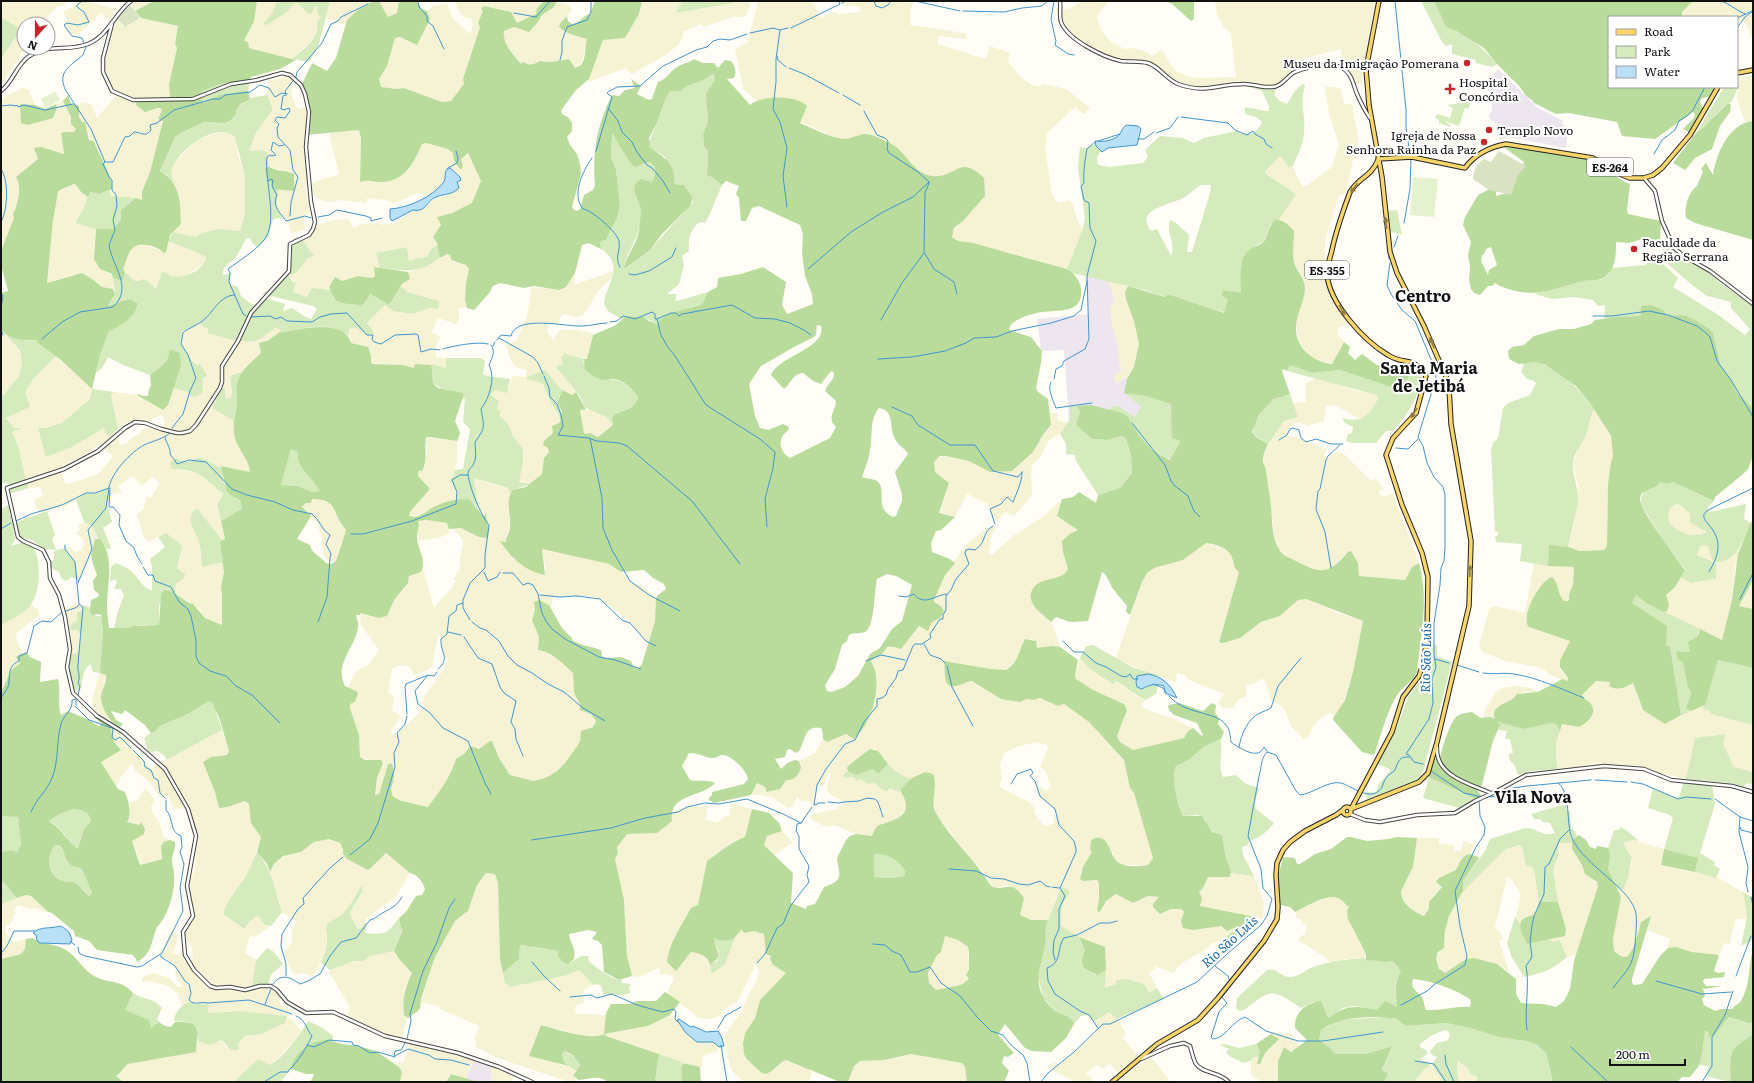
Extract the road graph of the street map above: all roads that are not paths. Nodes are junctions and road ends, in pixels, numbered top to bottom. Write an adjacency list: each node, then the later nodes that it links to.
1 (131, 1): 4 (street)
2 (1060, 1): 9 (street)
3 (1379, 1): 9 (main road)
4 (112, 24): 8 (street); 25 (street)
5 (1753, 70): 6 (main road)
6 (1738, 73)
7 (1717, 88): 13 (main road, ES-264)
8 (1, 91)
9 (1372, 120): 10 (main road)
10 (1378, 159): 11 (main road, ES-355); 12 (main road); 13 (main road, ES-264)
11 (1372, 171): 12 (main road); 18 (main road, ES-355, one-way to 18)
12 (1381, 173): 15 (main road, one-way to 12)
13 (1644, 178): 14 (street)
14 (1753, 304)
15 (1437, 742): 17 (street); 20 (main road)
16 (1753, 792): 17 (street)
17 (1491, 793): 21 (street)
18 (1354, 803): 19 (main road, ES-355); 20 (main road, ES-355)
19 (1345, 808): 20 (main road); 22 (main road); 23 (main road, ES-355)
20 (1351, 809): 21 (main road, ES-355)
21 (1350, 814): 22 (main road, ES-355)
22 (1345, 815): 23 (main road, ES-355)
23 (1336, 816): 24 (main road, ES-355)
24 (1137, 1060): 26 (main road, ES-355); 27 (street)
25 (532, 1082)
26 (1112, 1082)
27 (1230, 1082)

